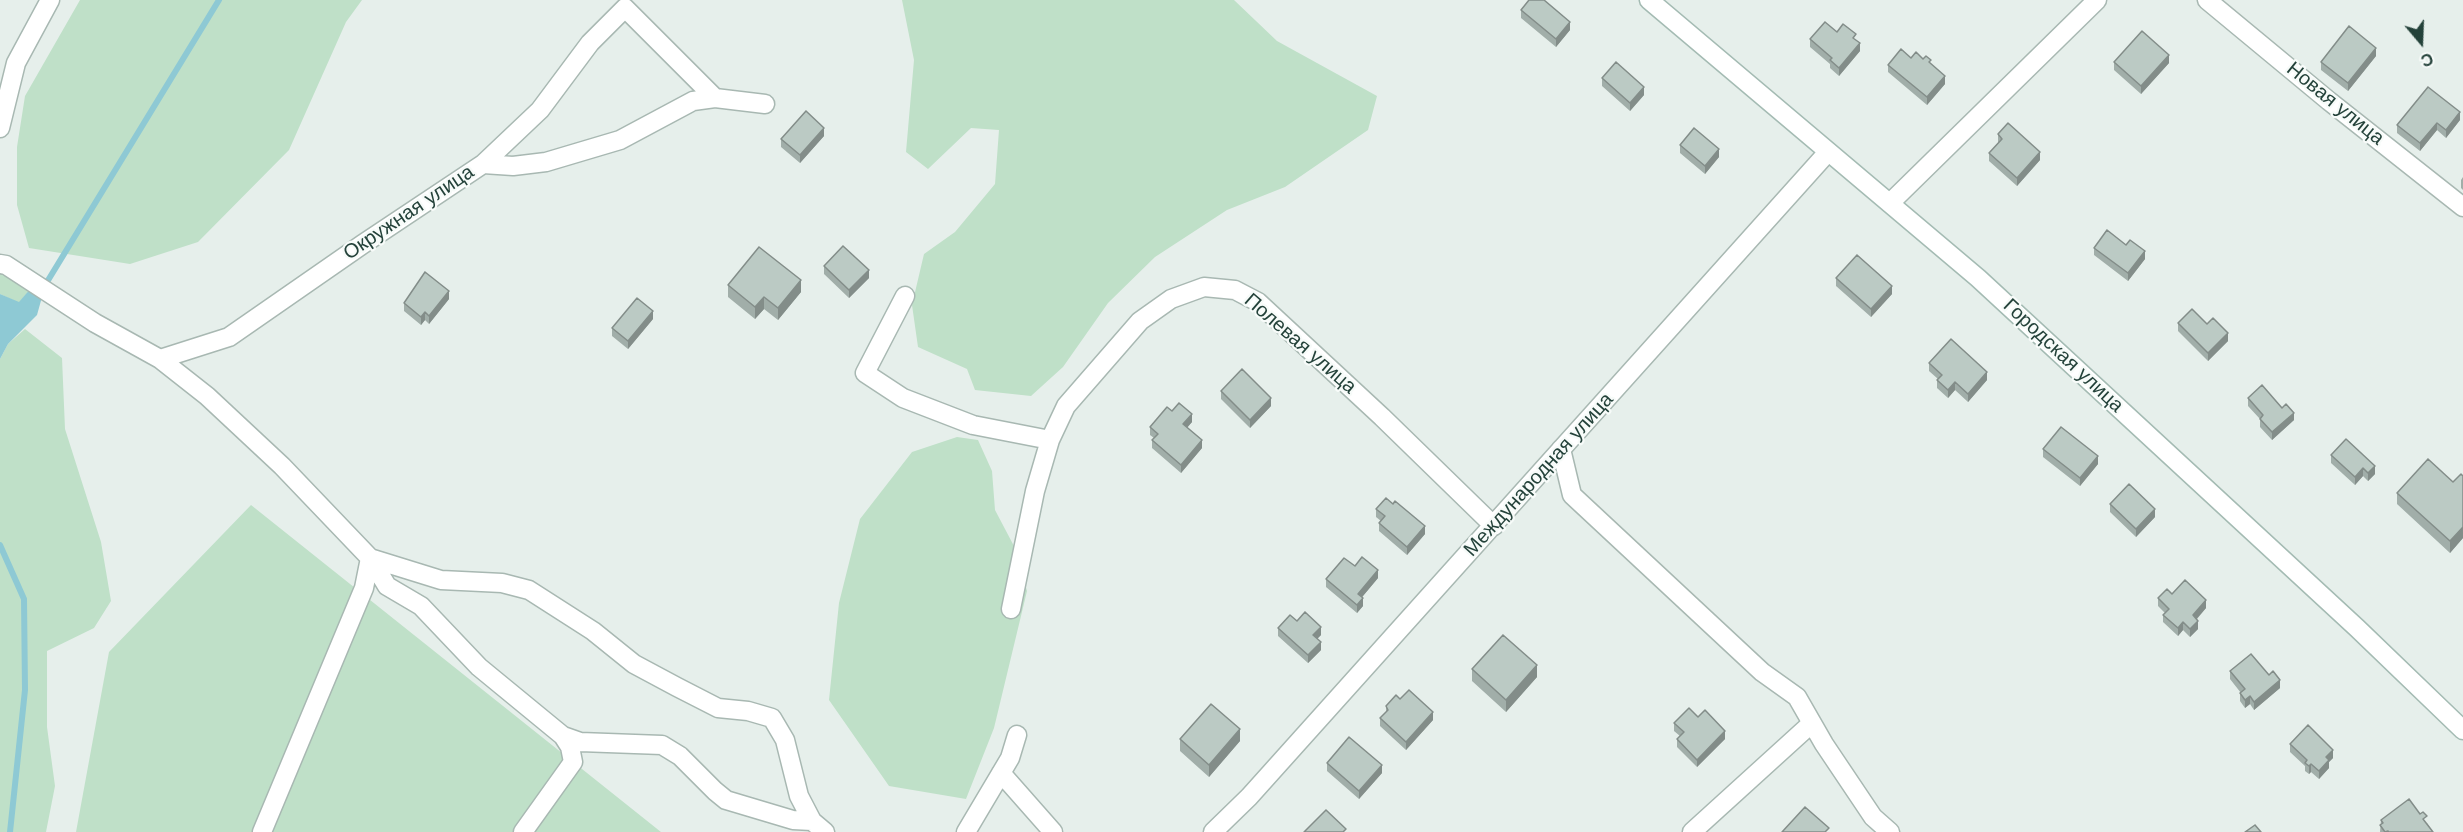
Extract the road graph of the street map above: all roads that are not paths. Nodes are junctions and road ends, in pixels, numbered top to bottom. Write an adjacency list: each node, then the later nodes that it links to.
1 (51, 0): 7 (street)
2 (1649, 0): 8 (street, Городская улица)
3 (2097, 0): 10 (street)
4 (2207, 0): 11 (street, Новая улица)
5 (715, 98): 6 (street); 9 (street); 9 (street, Окружная улица)
6 (765, 104)
7 (0, 128)
8 (1828, 152): 10 (street, Городская улица); 16 (street, Международная улица)
9 (483, 164): 14 (street, Окружная улица)
10 (1890, 203): 21 (street, Городская улица)
11 (2463, 207)
12 (0, 264): 14 (street)
13 (904, 296): 15 (street)
14 (160, 359): 18 (street)
15 (1050, 440): 17 (street, Полевая улица); 19 (street, Полевая улица)
16 (1561, 449): 17 (street, Международная улица); 20 (street)
17 (1494, 526): 30 (street, Международная улица)
18 (370, 558): 23 (street); 25 (street); 26 (street)
19 (1011, 609)
20 (1812, 723): 31 (street); 32 (street)
21 (2463, 729)
22 (1017, 735): 24 (street)
23 (563, 736): 25 (street); 27 (street)
24 (1001, 773): 28 (street); 29 (street)
25 (819, 827)
26 (262, 832)
27 (523, 832)
28 (966, 832)
29 (1053, 832)
30 (1213, 832)
31 (1692, 832)
32 (1890, 832)

